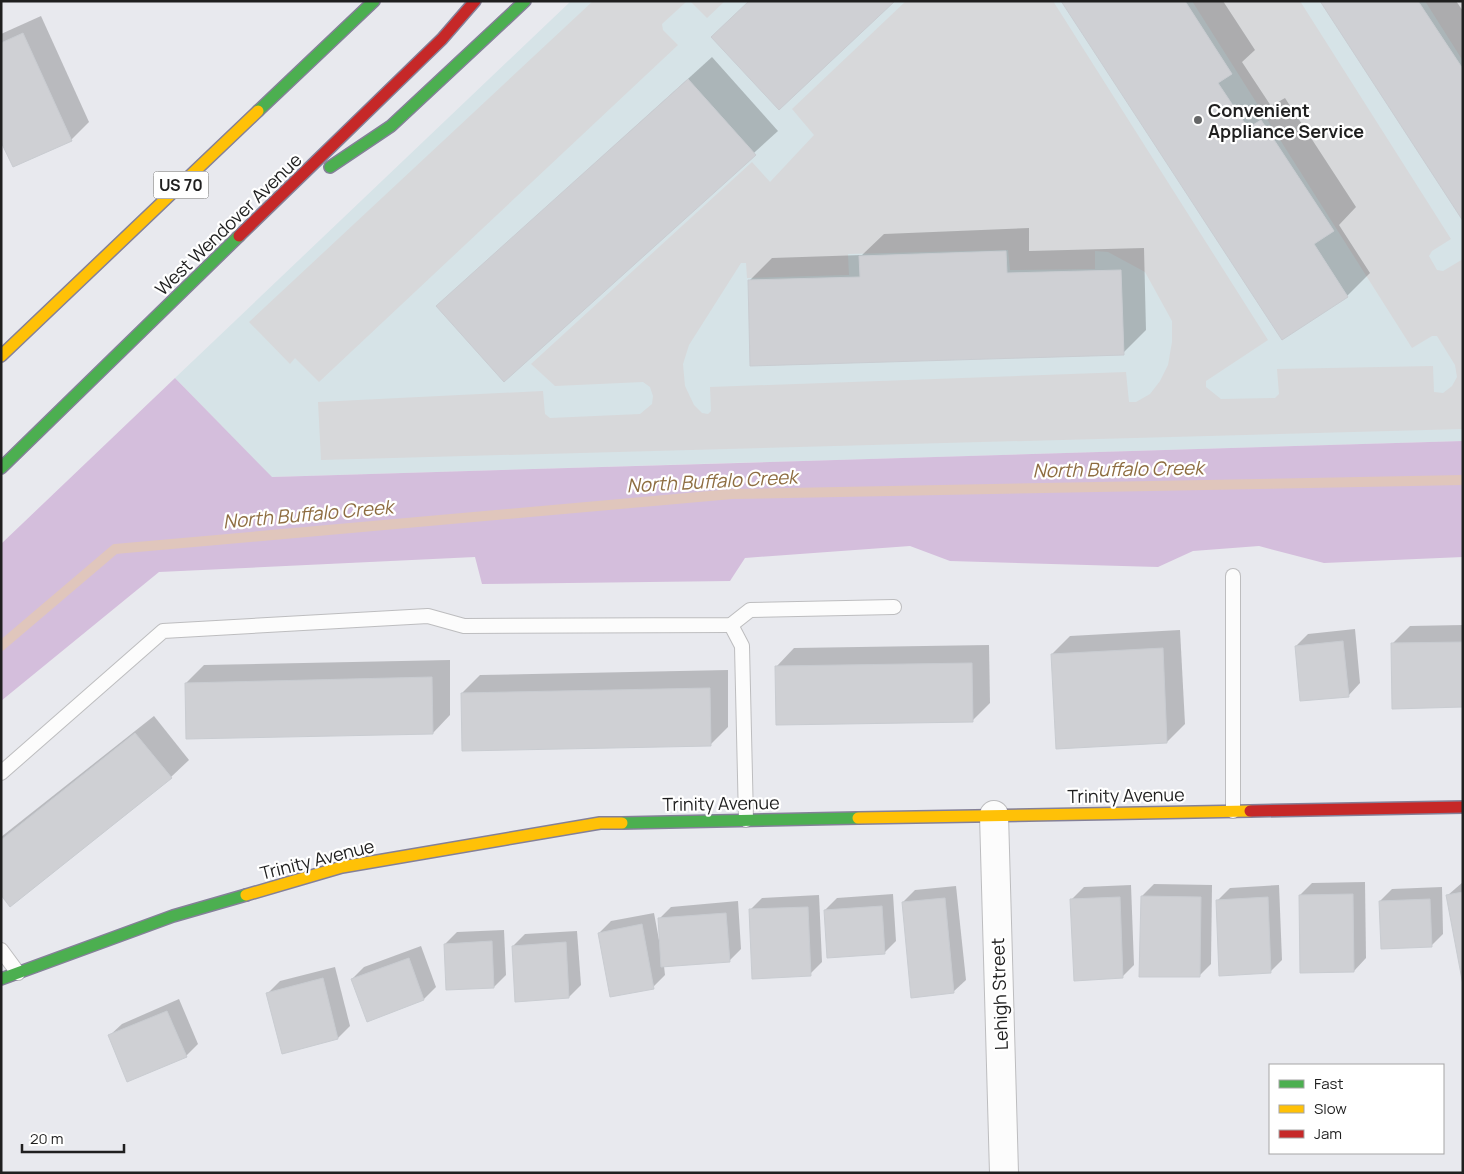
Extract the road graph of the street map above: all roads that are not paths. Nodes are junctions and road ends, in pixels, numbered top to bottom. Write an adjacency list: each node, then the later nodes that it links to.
1 (368, 1): 5 (main road)
2 (374, 1): 5 (main road, US 70)
3 (475, 1): 6 (main road, West Wendover Avenue)
4 (525, 1): 6 (main road)
5 (361, 14): 7 (main road, US 70)
6 (271, 207): 8 (main road, West Wendover Avenue)
7 (1, 356)
8 (1, 468)
9 (1233, 576): 14 (lane)
10 (894, 607): 11 (lane)
11 (731, 625): 12 (lane); 16 (lane)
12 (1, 773)
13 (1463, 808): 14 (main road, Trinity Avenue)
14 (1233, 810): 15 (main road, Trinity Avenue)
15 (994, 815): 16 (main road, Trinity Avenue); 20 (street, Lehigh Street)
16 (746, 820): 18 (main road, Trinity Avenue)
17 (1, 950): 18 (lane)
18 (18, 974): 19 (main road, Trinity Avenue)
19 (1, 980)
20 (1004, 1173)

